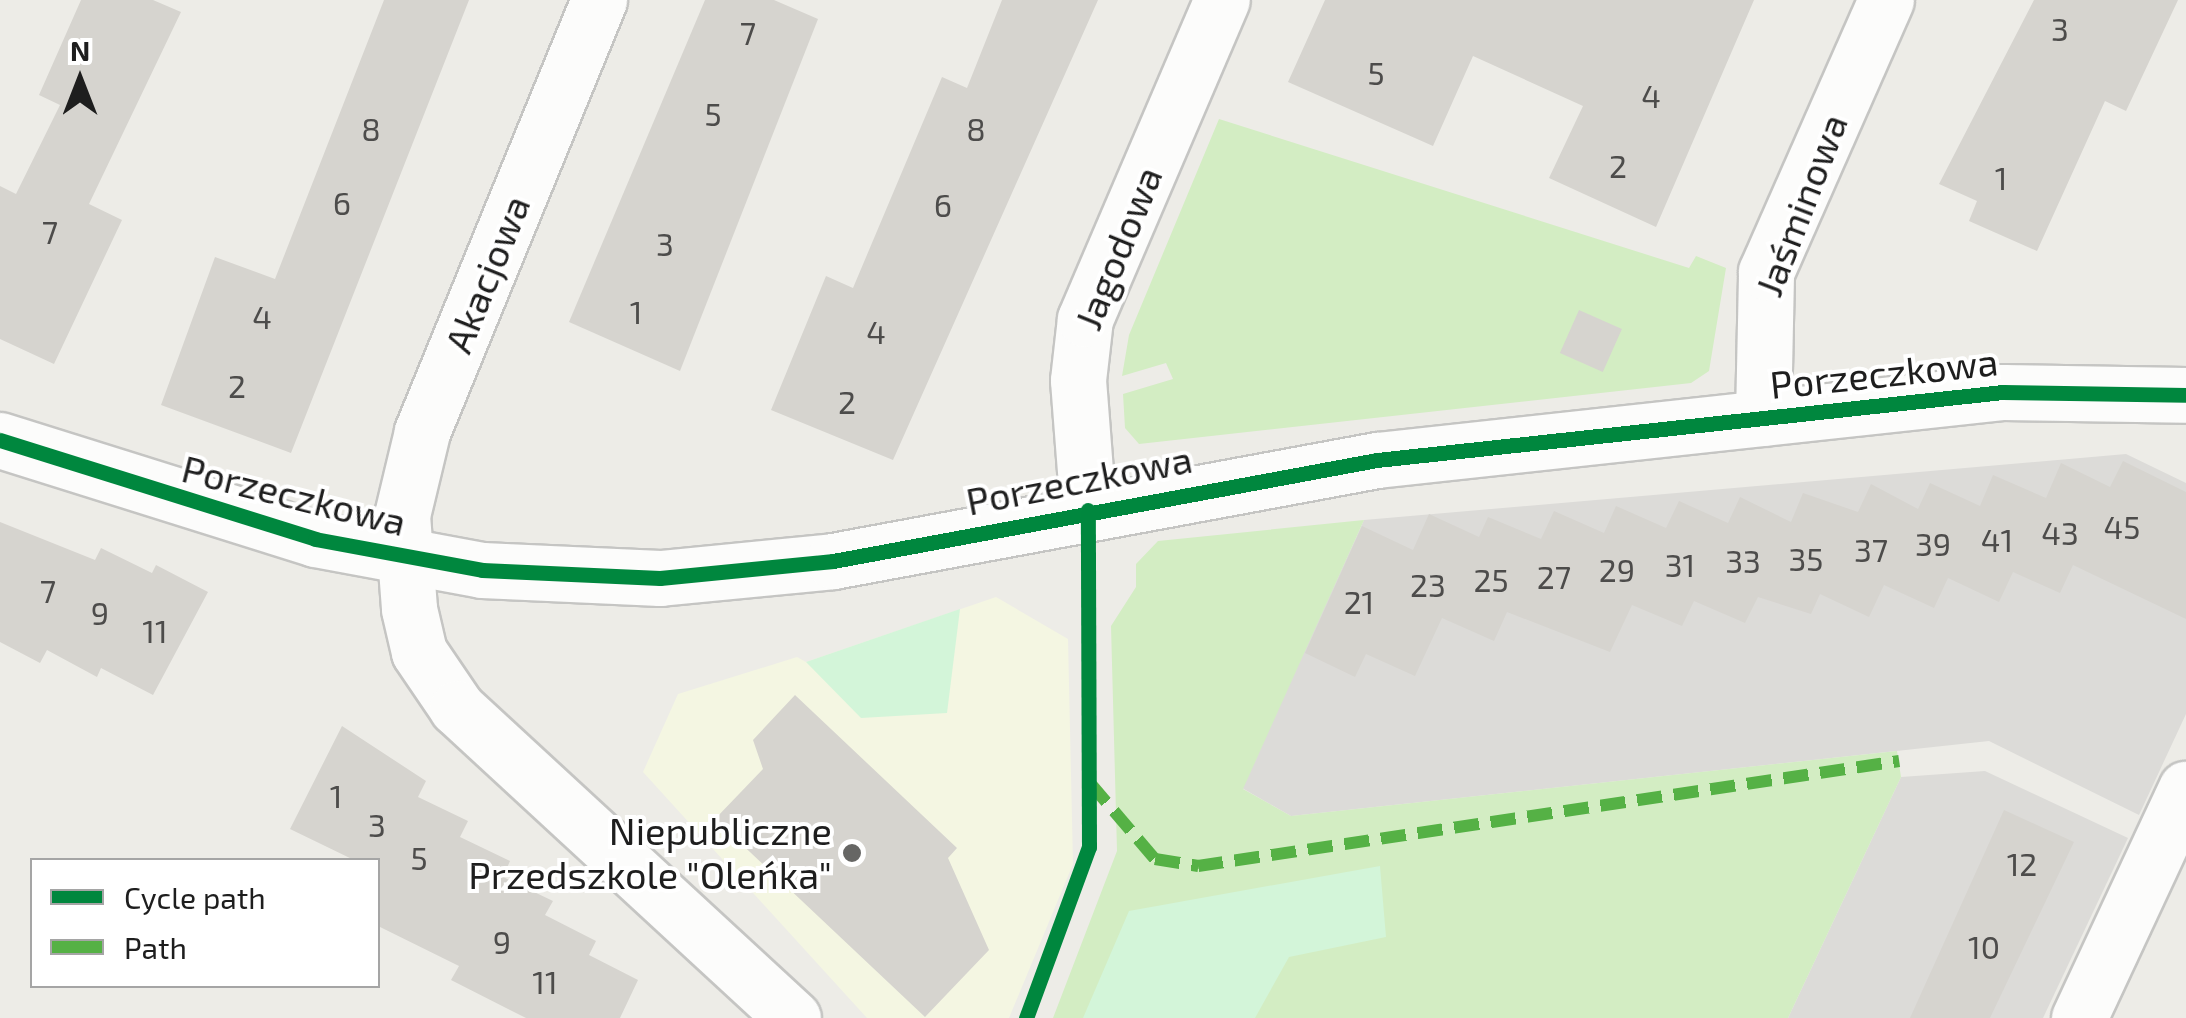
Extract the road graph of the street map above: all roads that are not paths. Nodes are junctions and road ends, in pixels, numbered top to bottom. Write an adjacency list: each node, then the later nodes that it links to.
1 (599, 0): 8 (street, Akacjowa)
2 (1222, 0): 7 (street, Jagodowa)
3 (1886, 0): 5 (street, Jaśminowa)
4 (2186, 395): 5 (street, Porzeczkowa)
5 (1762, 418): 7 (street, Porzeczkowa)
6 (0, 440): 8 (street, Porzeczkowa)
7 (1088, 510): 8 (street, Porzeczkowa)
8 (400, 556): 10 (street)
9 (2186, 789): 11 (street)
10 (794, 1018)
11 (2078, 1018)

